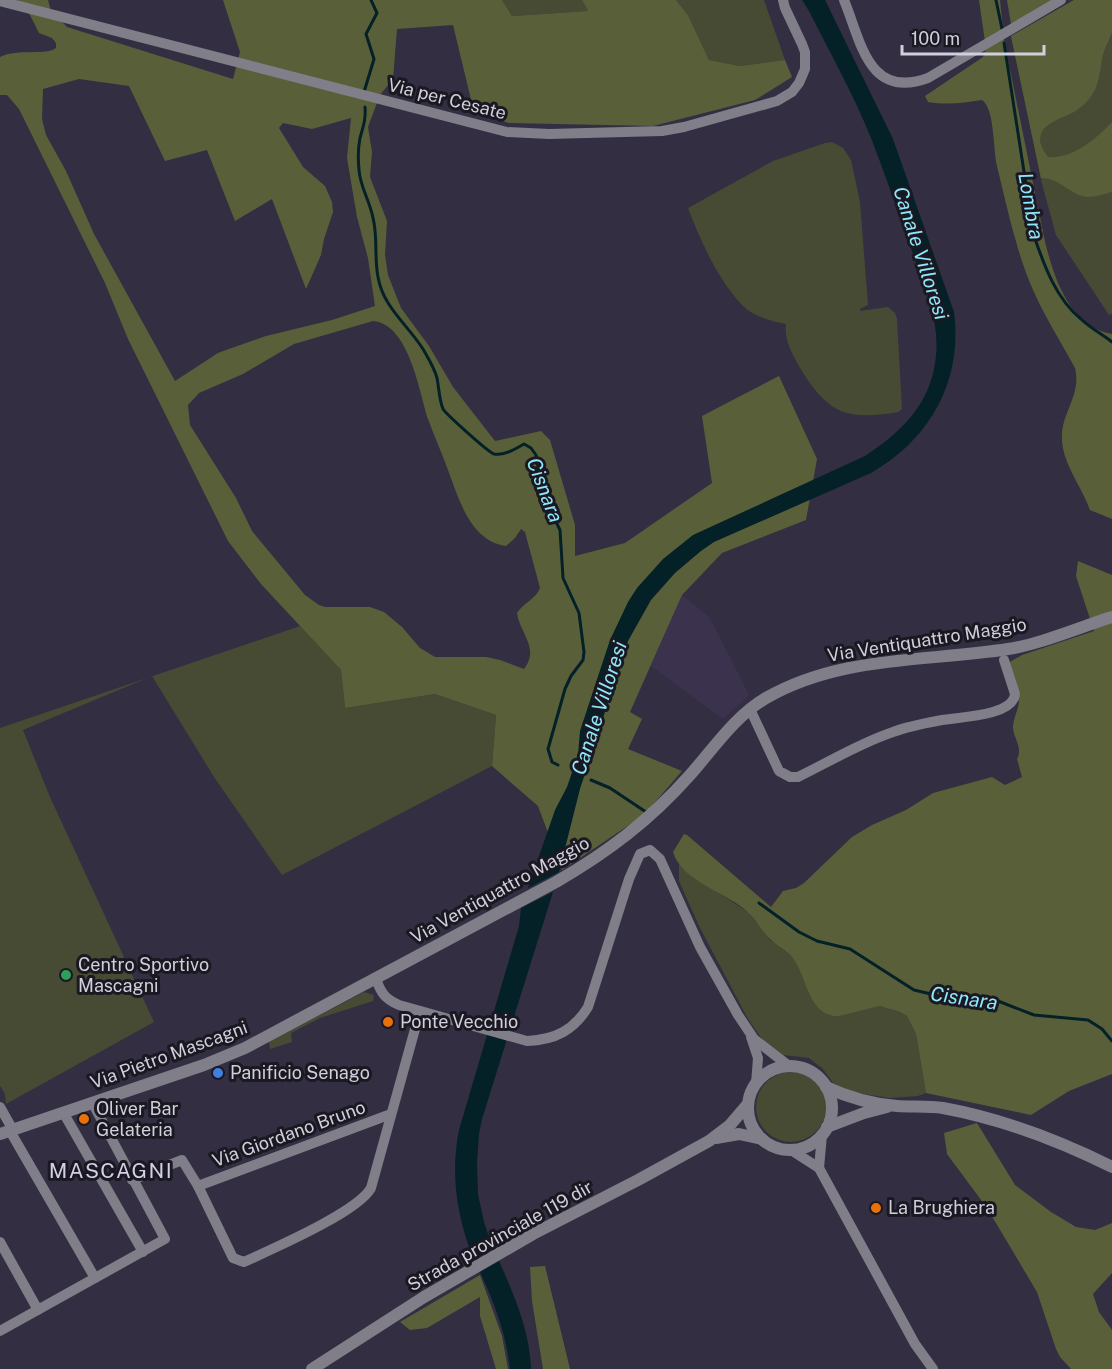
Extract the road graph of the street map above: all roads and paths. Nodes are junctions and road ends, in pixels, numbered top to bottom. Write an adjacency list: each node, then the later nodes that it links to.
1 (783, 0): 4 (street, Via per Cesate)
2 (844, 0): 3 (street)
3 (1061, 0)
4 (0, 1)
5 (1112, 617): 7 (street, Via Ventiquattro Maggio)
6 (1004, 660): 7 (street)
7 (750, 709): 8 (street, Via Ventiquattro Maggio)
8 (376, 979): 9 (street); 14 (street, Via Pietro Mascagni)
9 (420, 1011): 10 (street); 19 (street)
10 (748, 1032): 11 (street); 12 (street)
11 (789, 1066): 12 (street); 13 (street)
12 (756, 1084): 15 (street)
13 (826, 1087): 16 (street); 20 (street)
14 (92, 1102): 18 (street, Via Pietro Mascagni); 27 (street)
15 (748, 1104): 22 (street); 23 (street, Strada provinciale 119 dir)
16 (894, 1106): 20 (street); 25 (street)
17 (0, 1107): 21 (street)
18 (63, 1113): 21 (street, Via Pietro Mascagni); 30 (street)
19 (391, 1114): 28 (street, Via Giordano Bruno); 28 (street)
20 (825, 1131): 24 (street); 26 (street)
21 (8, 1132): 31 (street)
22 (762, 1139): 23 (street, Strada provinciale 119 dir); 24 (street)
23 (709, 1141): 34 (street, Strada provinciale 119 dir)
24 (791, 1150): 26 (street)
25 (1112, 1167)
26 (819, 1168): 35 (street)
27 (132, 1180): 28 (street); 30 (street)
28 (198, 1186)
29 (0, 1242): 32 (street)
30 (143, 1252): 31 (street)
31 (95, 1278): 32 (street)
32 (38, 1310): 33 (street)
33 (0, 1330)
34 (312, 1369)
35 (933, 1369)

